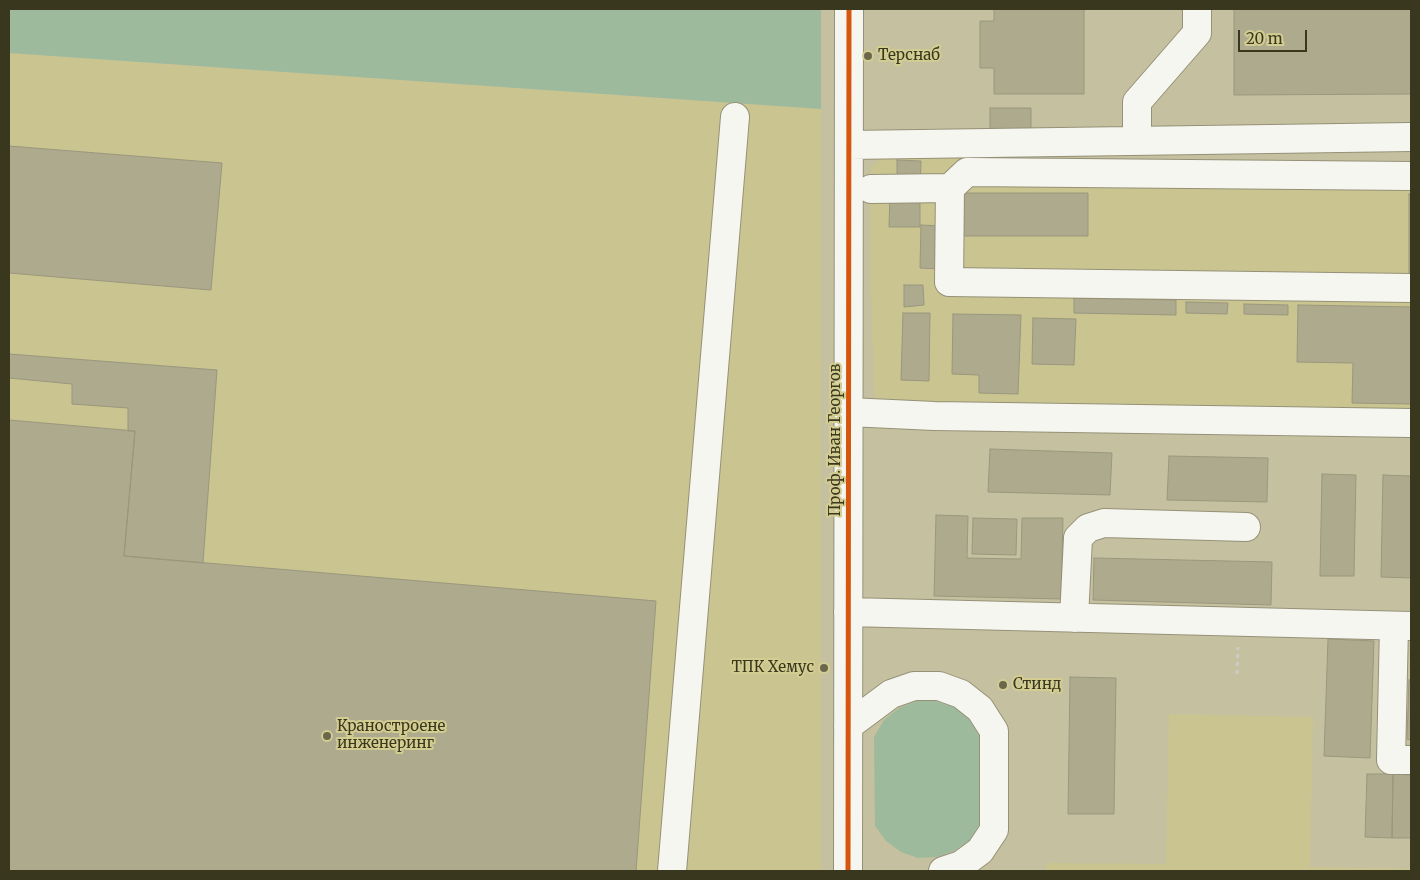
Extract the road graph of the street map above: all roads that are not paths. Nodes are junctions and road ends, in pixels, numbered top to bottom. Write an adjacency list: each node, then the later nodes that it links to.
1 (850, 9): 6 (street, Проф. Иван Георгов)
2 (1197, 9): 5 (street)
3 (735, 117): 19 (street)
4 (1411, 137): 5 (street)
5 (1137, 141): 6 (street)
6 (849, 145): 11 (street, Проф. Иван Георгов)
7 (1411, 176): 8 (street)
8 (950, 188): 9 (street); 10 (street)
9 (871, 189)
10 (1411, 288)
11 (849, 412): 12 (street); 14 (street, Проф. Иван Георгов)
12 (1411, 423)
13 (1246, 527): 15 (street)
14 (848, 612): 15 (street); 17 (street, Проф. Иван Георгов)
15 (1074, 618): 16 (street)
16 (1403, 626): 18 (street)
17 (848, 726): 20 (street, Проф. Иван Георгов); 21 (street)
18 (1411, 760)
19 (672, 871)
20 (848, 871)
21 (943, 871)

